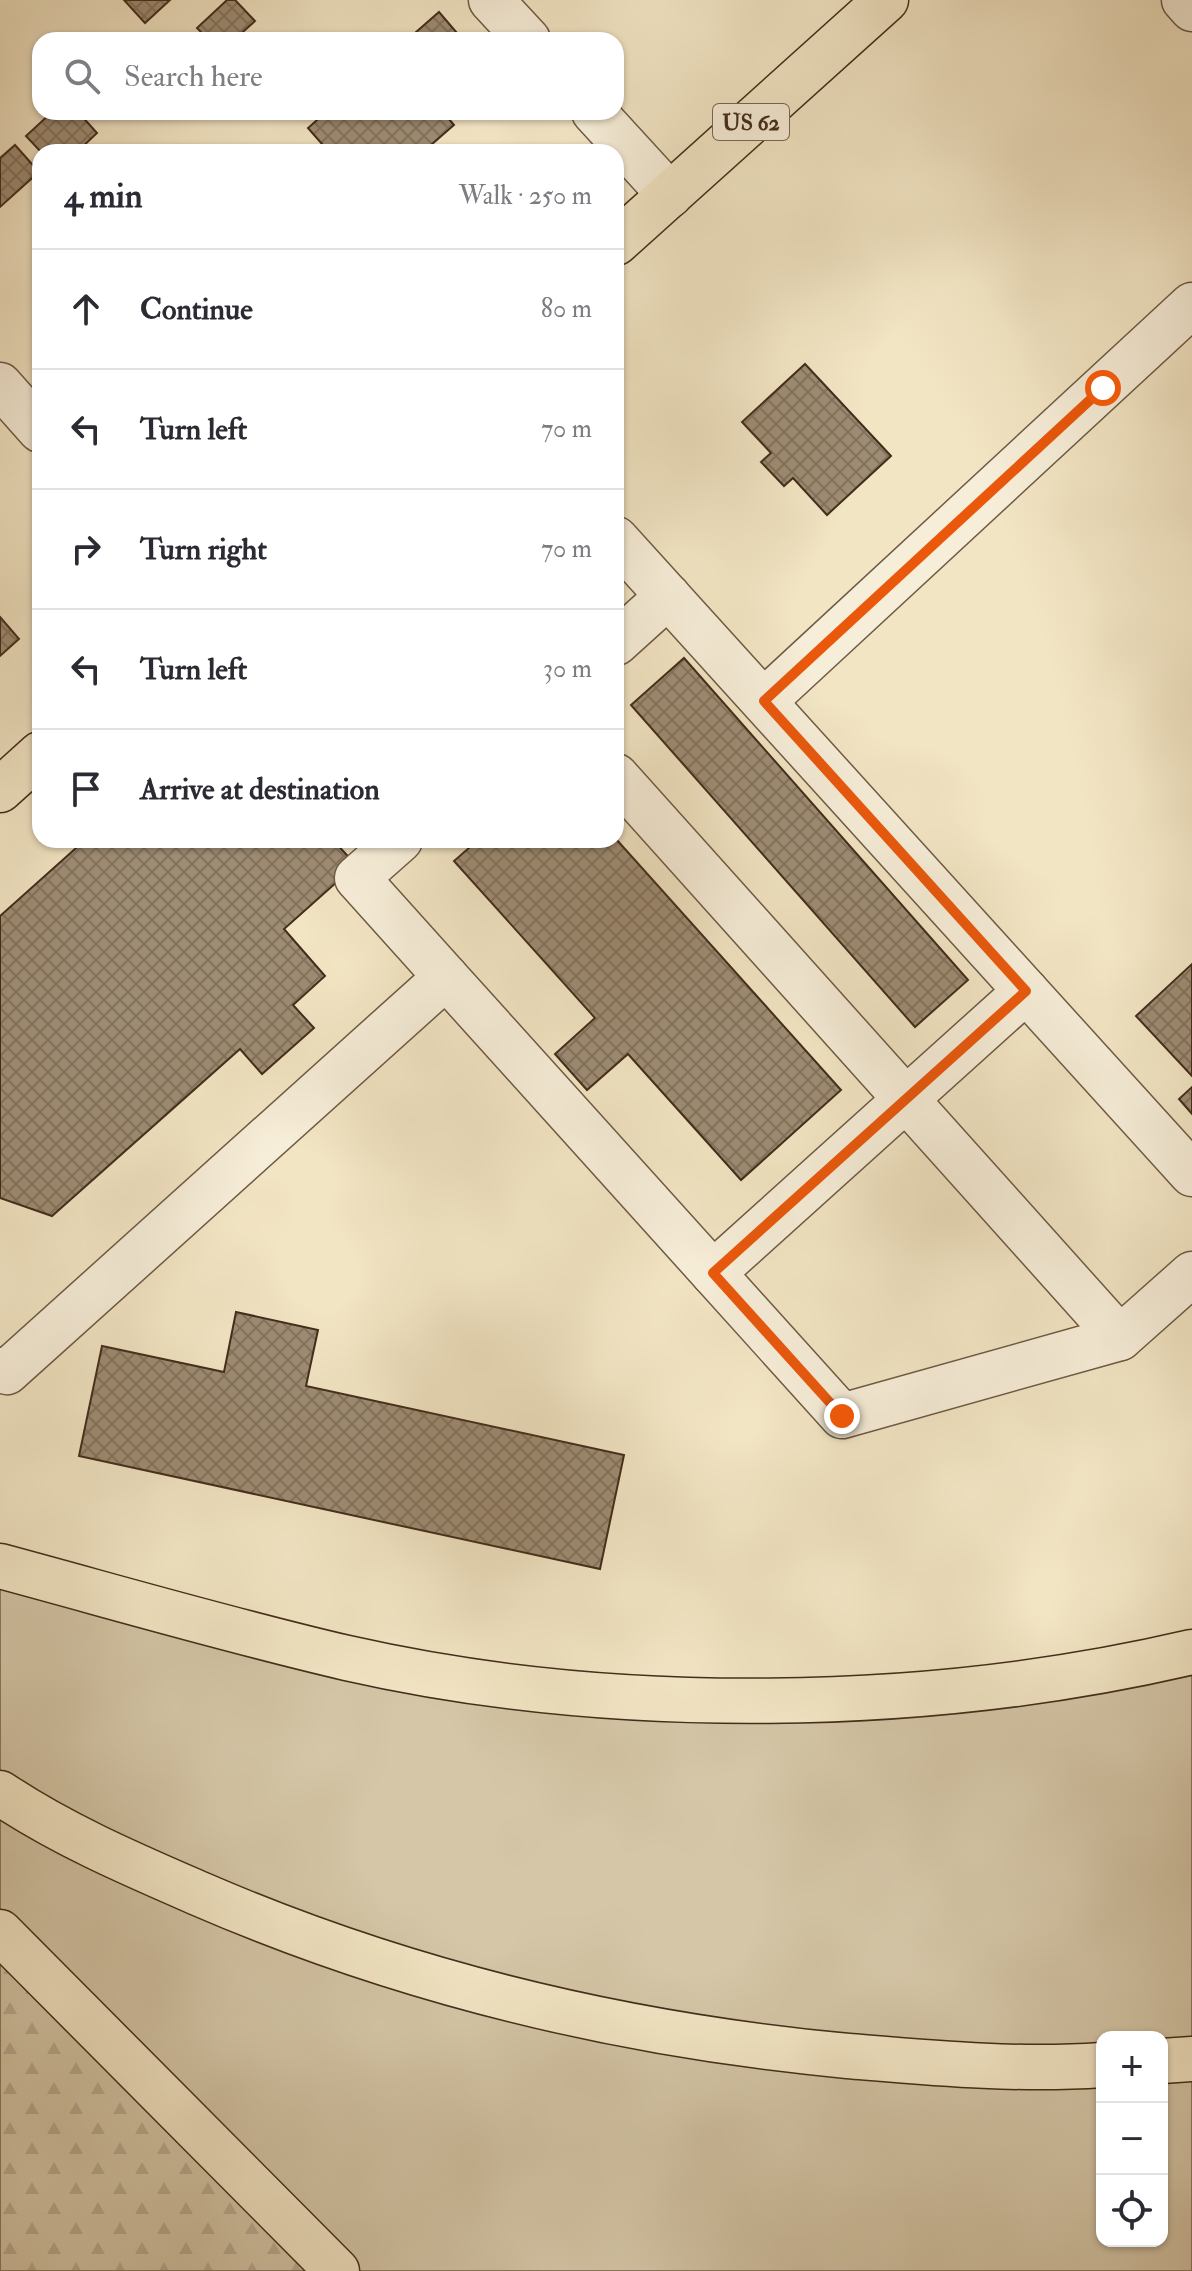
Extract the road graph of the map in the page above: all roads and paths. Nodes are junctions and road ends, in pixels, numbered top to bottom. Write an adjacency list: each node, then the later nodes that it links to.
1 (491, 0): 5 (street)
2 (886, 0): 9 (main road, US 62)
3 (1184, 0): 4 (street)
4 (1192, 9)
5 (521, 32)
6 (601, 120): 7 (street)
7 (623, 144)
8 (624, 145): 9 (street)
9 (670, 195): 10 (main road, US 62)
10 (624, 236)
11 (1192, 305): 17 (street)
12 (0, 385): 13 (street)
13 (32, 421)
14 (624, 548): 15 (street)
15 (668, 596): 16 (street); 17 (street)
16 (624, 636)
17 (764, 701): 23 (street)
18 (32, 761): 20 (main road)
19 (624, 785): 24 (street)
20 (0, 790)
21 (391, 848): 22 (street)
22 (446, 977): 26 (street); 29 (street)
23 (1026, 991): 24 (street); 25 (street)
24 (906, 1100): 26 (street); 28 (street)
25 (1192, 1174)
26 (713, 1273): 28 (street)
27 (1192, 1274): 28 (street)
28 (1120, 1338)
29 (0, 1370)
30 (0, 1566): 31 (main road)
31 (1192, 1652)
32 (0, 1793): 36 (main road)
33 (0, 1932): 37 (main road)
34 (1192, 2059): 35 (main road)
35 (1168, 2061)
36 (1096, 2065)
37 (337, 2271)

